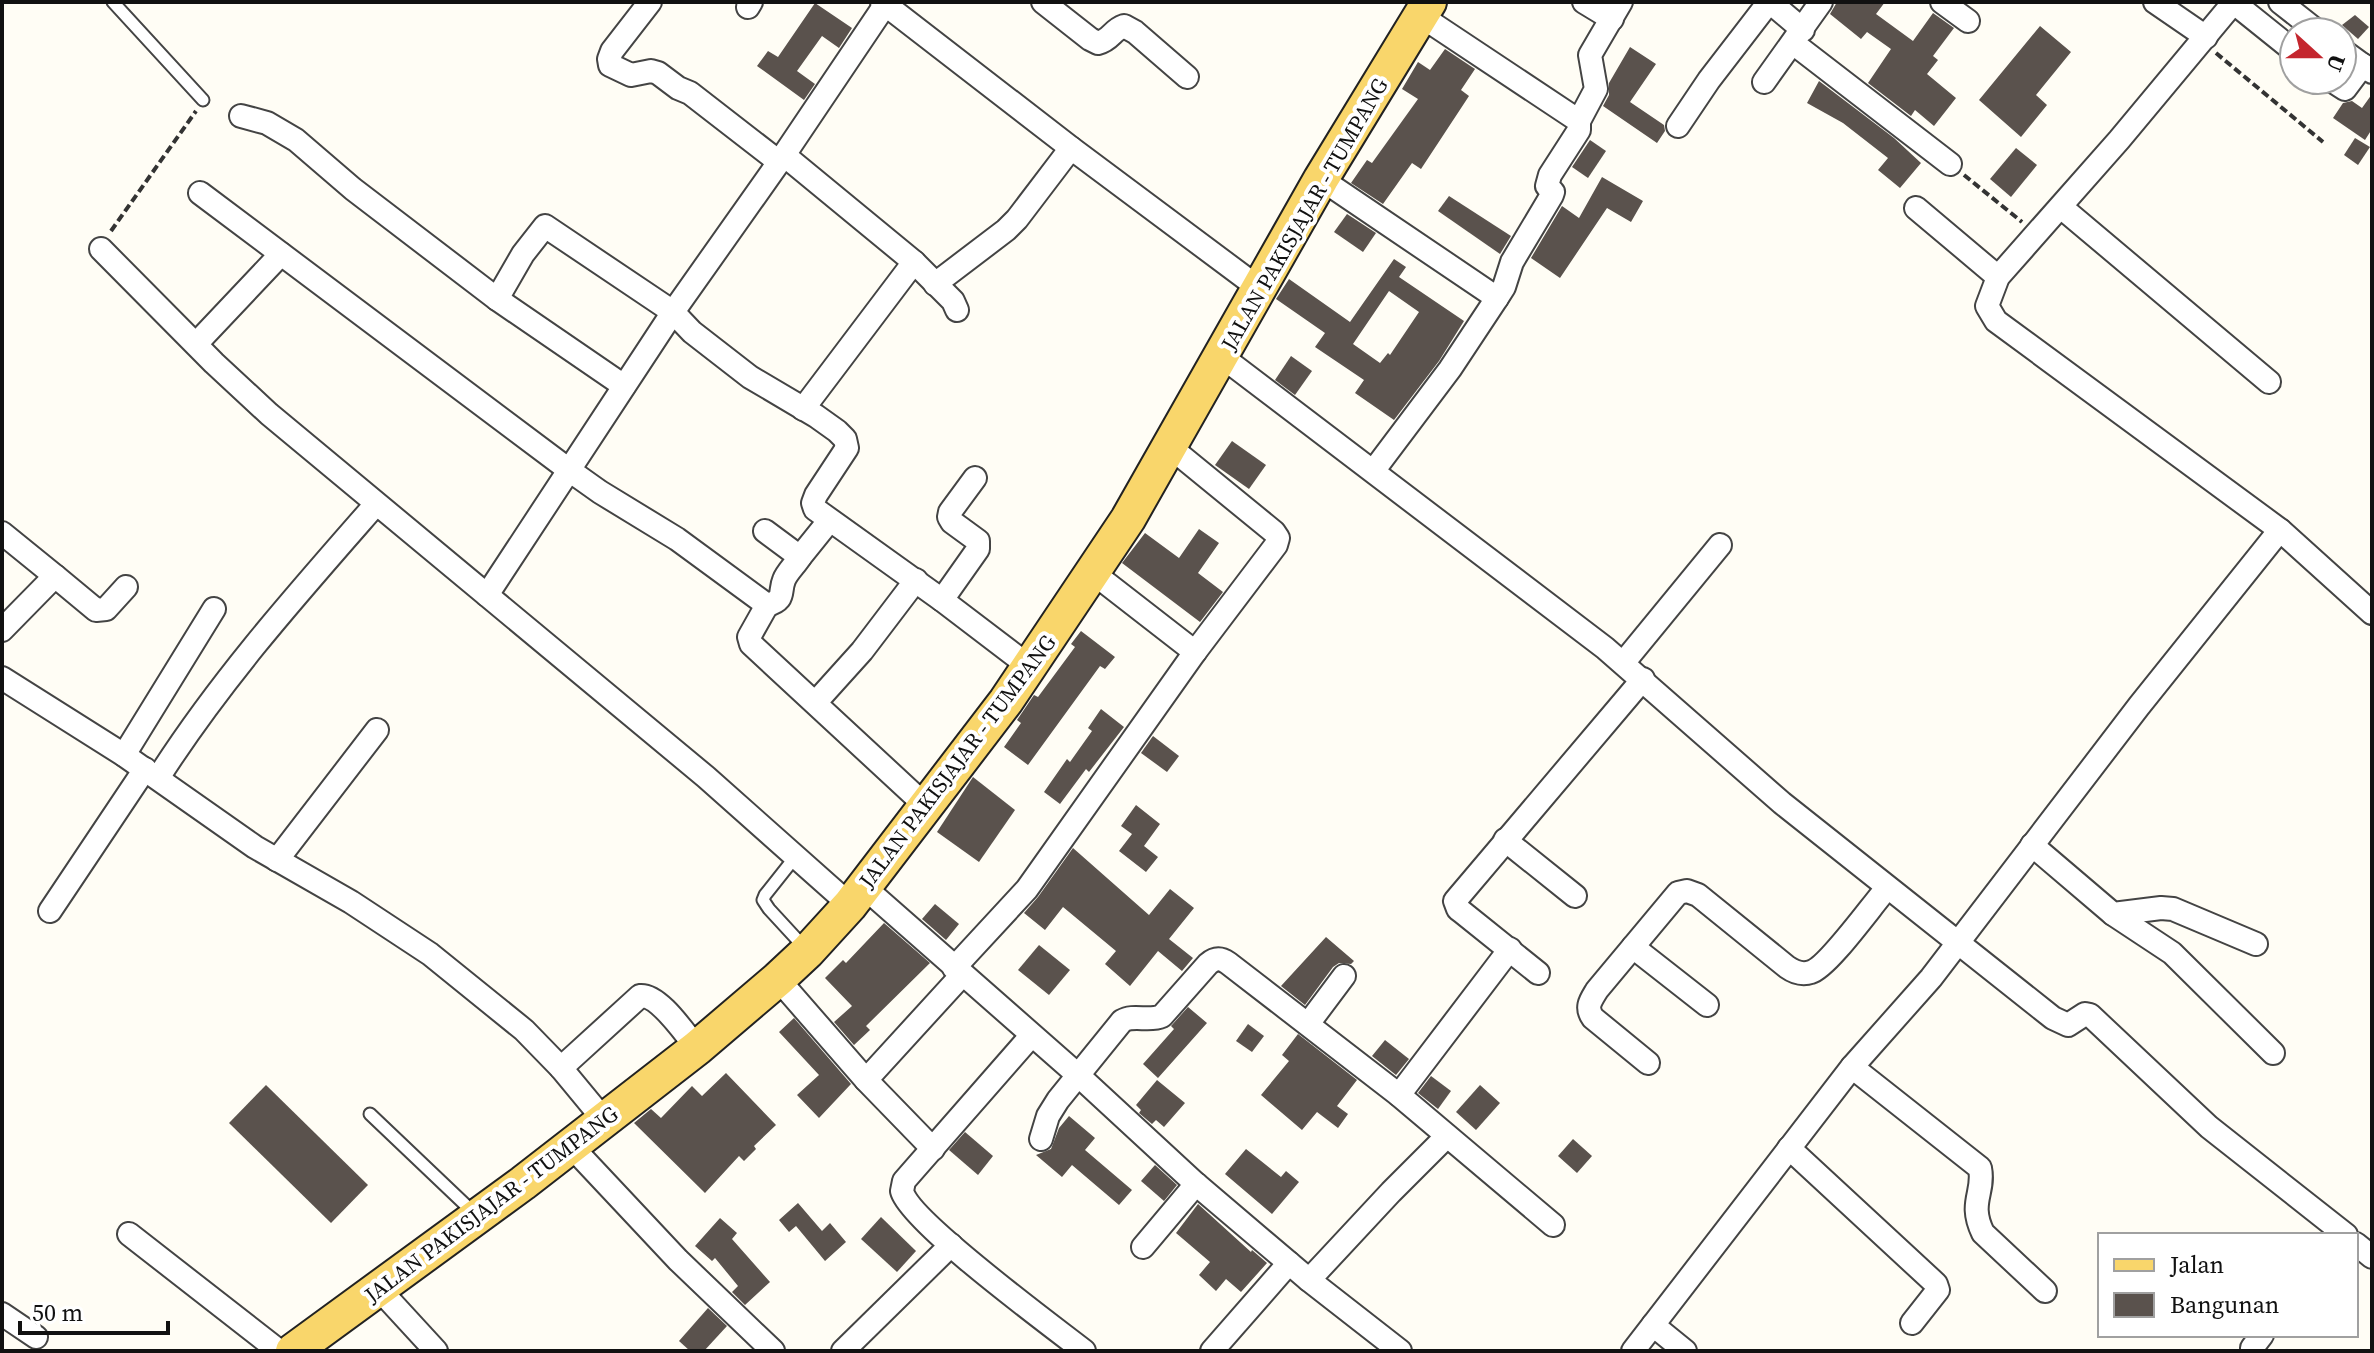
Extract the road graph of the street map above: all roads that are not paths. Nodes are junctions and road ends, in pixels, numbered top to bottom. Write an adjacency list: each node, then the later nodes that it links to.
1 (113, 2): 21 (lane)
2 (650, 2): 26 (street)
3 (1043, 2): 19 (street)
4 (1584, 2): 13 (street)
5 (1770, 2): 16 (street); 24 (street)
6 (1821, 2): 16 (street)
7 (1942, 2): 15 (street)
8 (2155, 2): 18 (street)
9 (2233, 2): 17 (street); 18 (street)
10 (2280, 2): 14 (street)
11 (885, 3): 25 (street); 26 (street)
12 (1422, 8): 23 (street); 28 (main road, JALAN PAKISJAJAR - TUMPANG)
13 (1616, 10): 23 (street)
14 (2298, 16)
15 (1968, 21)
16 (1798, 37): 20 (street); 27 (street)
17 (2278, 38)
18 (2204, 39): 30 (street)
19 (1187, 77)
20 (1764, 82)
21 (203, 100)
22 (241, 116): 39 (street)
23 (1579, 121): 38 (street)
24 (1678, 126)
25 (1071, 148): 36 (street); 37 (street)
26 (781, 159): 34 (street); 41 (street)
27 (1950, 164)
28 (1321, 179): 37 (main road, JALAN PAKISJAJAR - TUMPANG); 38 (street)
29 (200, 193): 33 (street)
30 (2061, 207): 35 (street); 44 (street)
31 (1916, 208): 35 (street)
32 (106, 254): 42 (street)
33 (281, 254): 42 (street); 48 (street)
34 (914, 262): 36 (street); 46 (street)
35 (1998, 277): 53 (street)
36 (935, 284): 40 (street)
37 (1260, 289): 43 (main road, JALAN PAKISJAJAR - TUMPANG)
38 (1497, 298): 49 (street)
39 (497, 299): 41 (street); 45 (street)
40 (957, 310)
41 (673, 312): 45 (street); 46 (street)
42 (196, 344): 51 (street)
43 (1221, 356): 47 (main road, JALAN PAKISJAJAR - TUMPANG); 49 (street)
44 (2269, 382)
45 (624, 386): 48 (street)
46 (803, 409): 52 (street)
47 (1170, 447): 58 (main road, JALAN PAKISJAJAR - TUMPANG); 68 (street)
48 (569, 470): 62 (street); 64 (street)
49 (1374, 470): 69 (street)
50 (975, 478): 63 (street)
51 (376, 504): 62 (street); 76 (street)
52 (829, 521): 57 (street); 60 (street)
53 (2280, 530): 66 (street); 79 (street)
54 (765, 531): 57 (street)
55 (2, 533): 59 (street)
56 (1720, 545): 69 (street)
57 (800, 557): 64 (street)
58 (1092, 572): 68 (street); 70 (main road, JALAN PAKISJAJAR - TUMPANG)
59 (55, 576): 61 (street); 67 (street)
60 (916, 580): 63 (street); 73 (street)
61 (126, 587)
62 (487, 595): 80 (street)
63 (942, 600): 70 (street)
64 (767, 605): 73 (street)
65 (214, 609): 75 (street)
66 (2372, 613)
67 (2, 630)
68 (1195, 652): 92 (street)
69 (1624, 662): 72 (street)
70 (1030, 667): 77 (main road, JALAN PAKISJAJAR - TUMPANG)
71 (2, 678): 75 (street)
72 (1643, 679): 78 (street); 82 (street)
73 (816, 702): 77 (street)
74 (377, 730): 81 (street)
75 (124, 755): 76 (street)
76 (152, 773): 81 (street); 85 (street)
77 (927, 807): 83 (main road, JALAN PAKISJAJAR - TUMPANG)
78 (1505, 840): 84 (street); 90 (street)
79 (2032, 845): 86 (street); 87 (street)
80 (796, 856): 83 (street); 91 (lane)
81 (277, 860): 103 (street)
82 (1887, 888): 87 (street); 89 (street)
83 (857, 896): 91 (main road, JALAN PAKISJAJAR - TUMPANG); 92 (street)
84 (1575, 896)
85 (50, 911)
86 (2113, 914): 88 (street); 100 (street)
87 (1958, 942): 102 (street); 117 (street)
88 (2256, 944)
89 (1633, 947): 96 (street); 101 (street)
90 (1510, 949): 93 (street); 106 (street)
91 (808, 951): 95 (main road, JALAN PAKISJAJAR - TUMPANG)
92 (958, 972): 98 (street); 105 (street)
93 (1538, 973)
94 (1344, 976): 97 (street)
95 (778, 979): 99 (main road, JALAN PAKISJAJAR - TUMPANG); 105 (street)
96 (1707, 1005)
97 (1308, 1024): 104 (street); 106 (street)
98 (1031, 1036): 104 (street); 113 (street)
99 (697, 1048): 103 (street); 108 (main road, JALAN PAKISJAJAR - TUMPANG)
100 (2273, 1053)
101 (1648, 1063)
102 (1852, 1067): 112 (street); 124 (street)
103 (561, 1068): 108 (street)
104 (1079, 1076): 110 (street); 114 (street)
105 (866, 1080): 113 (street)
106 (1399, 1095): 109 (street)
107 (370, 1114): 115 (lane)
108 (604, 1120): 111 (main road, JALAN PAKISJAJAR - TUMPANG)
109 (1447, 1136): 116 (street); 122 (street)
110 (1041, 1139)
111 (571, 1146): 115 (main road, JALAN PAKISJAJAR - TUMPANG); 132 (street)
112 (1789, 1148): 126 (street); 127 (street)
113 (933, 1149): 119 (street)
114 (1196, 1184): 120 (street); 121 (street)
115 (476, 1216): 123 (main road, JALAN PAKISJAJAR - TUMPANG)
116 (1553, 1225)
117 (2343, 1233)
118 (129, 1234): 129 (street)
119 (951, 1245): 133 (street); 134 (street)
120 (1143, 1247)
121 (1289, 1263): 122 (street); 135 (street)
122 (1309, 1280): 136 (street)
123 (379, 1289): 130 (main road, JALAN PAKISJAJAR - TUMPANG); 131 (street)
124 (2045, 1291)
125 (2, 1314): 128 (street)
126 (1912, 1323)
127 (1653, 1325): 137 (street); 138 (street)
128 (36, 1337)
129 (279, 1351)
130 (294, 1351)
131 (436, 1351)
132 (773, 1351)
133 (843, 1351)
134 (1084, 1351)
135 (1212, 1351)
136 (1400, 1351)
137 (1633, 1351)
138 (1685, 1351)

